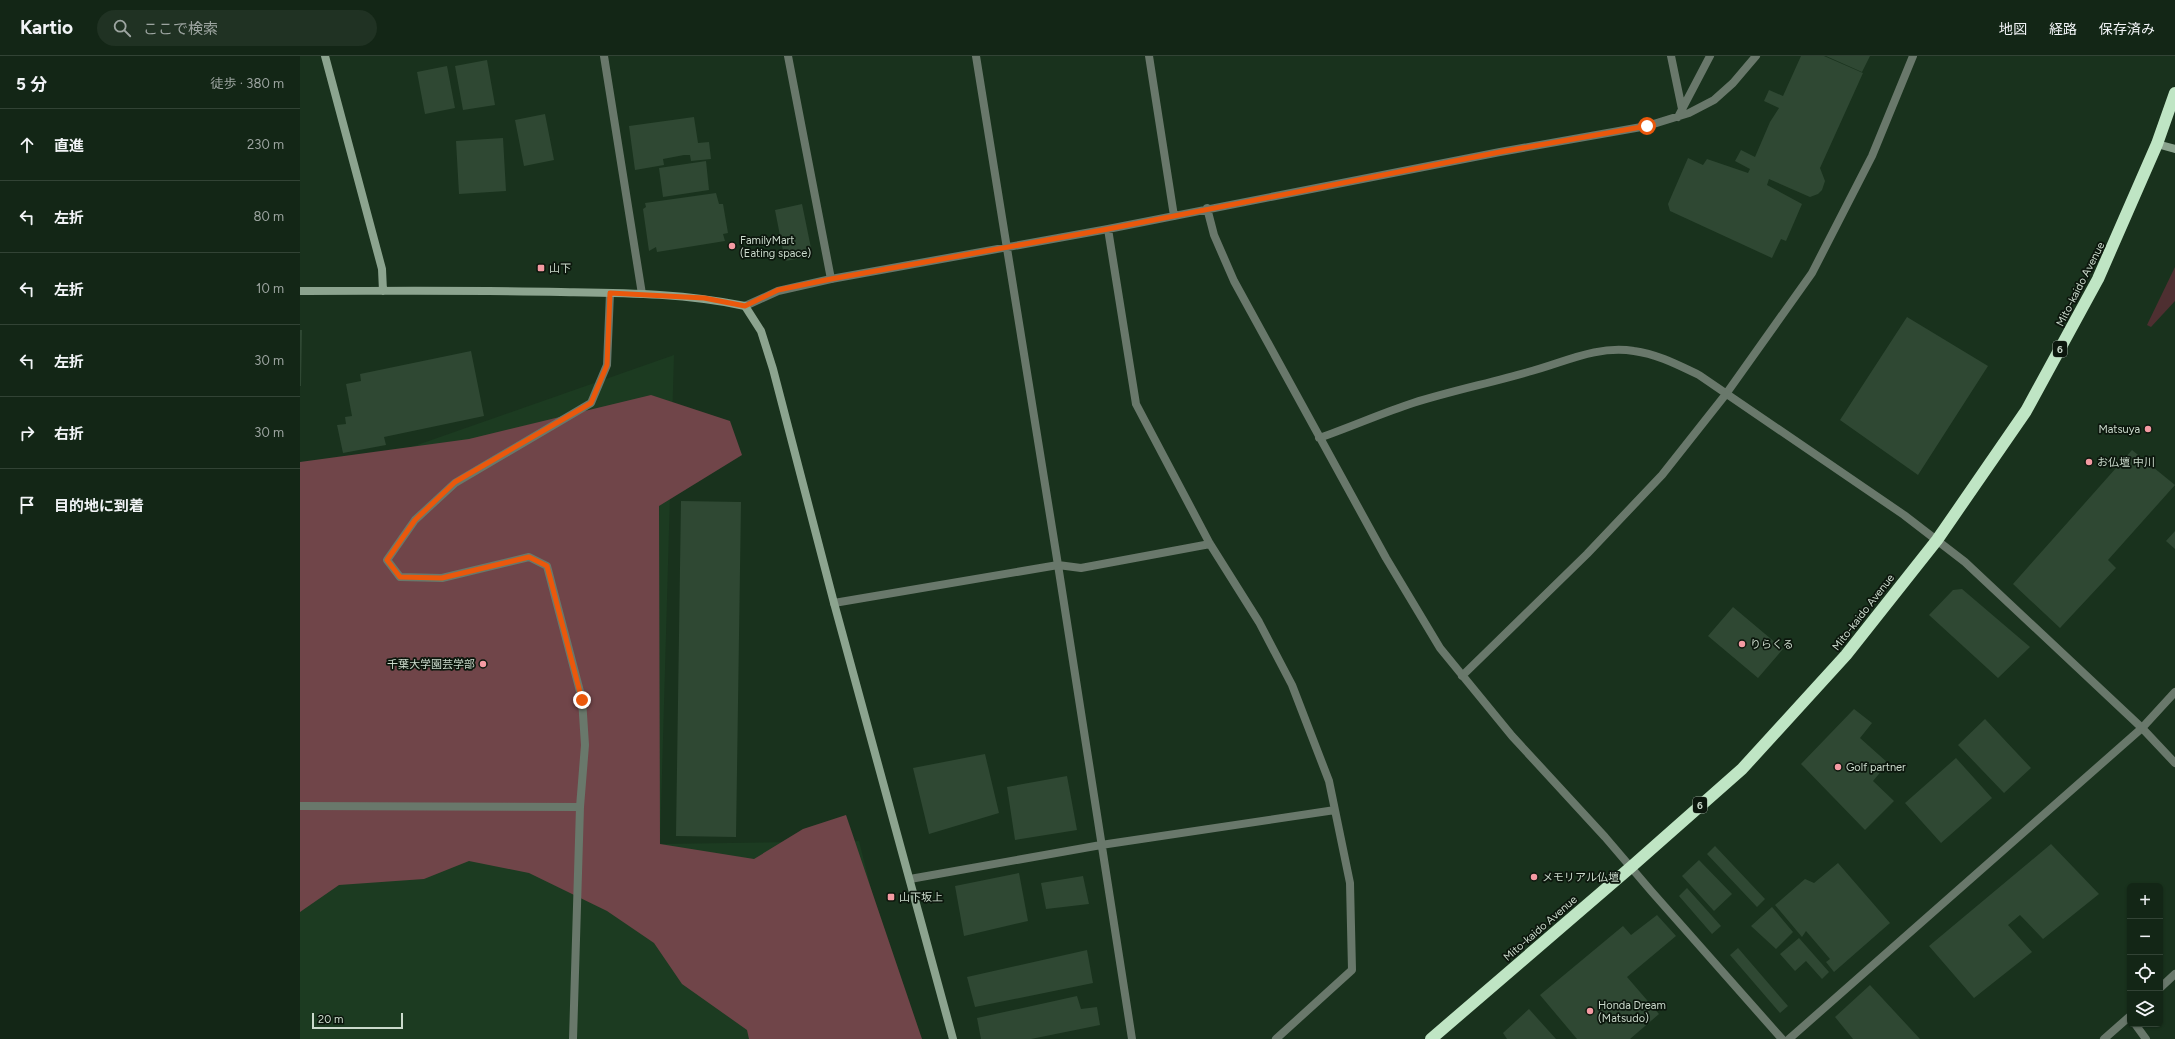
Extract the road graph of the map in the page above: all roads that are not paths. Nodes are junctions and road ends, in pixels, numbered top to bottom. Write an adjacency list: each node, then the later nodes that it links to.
1 (325, 56): 20 (street)
2 (604, 56): 23 (street)
3 (788, 56): 19 (street)
4 (976, 56): 18 (street)
5 (1149, 56): 16 (street)
6 (1671, 56): 11 (street)
7 (1710, 56): 11 (street)
8 (1756, 56): 12 (street)
9 (1912, 56): 25 (street)
10 (2175, 93): 13 (highway, Mito-kaido Avenue / 6)
11 (1682, 108): 12 (street)
12 (1678, 117): 15 (street)
13 (2157, 144): 14 (street); 27 (highway, Mito-kaido Avenue / 6)
14 (2175, 149)
15 (1207, 208): 16 (street); 26 (street)
16 (1174, 216): 17 (street)
17 (1108, 229): 18 (street); 28 (street)
18 (1007, 247): 19 (street); 29 (street)
19 (831, 279): 24 (street)
20 (383, 291): 21 (street); 22 (street)
21 (300, 292)
22 (610, 293): 23 (street); 36 (street)
23 (642, 294): 24 (street)
24 (745, 306): 30 (street)
25 (1726, 394): 26 (street); 27 (street); 31 (street)
26 (1319, 438): 31 (street)
27 (1937, 540): 33 (street); 39 (highway, Mito-kaido Avenue / 6)
28 (1210, 544): 29 (street); 37 (street)
29 (1058, 565): 30 (street); 38 (street)
30 (834, 603): 40 (street)
31 (1462, 676): 39 (street)
32 (2175, 692): 33 (street)
33 (2142, 728): 34 (street); 51 (street)
34 (2175, 763)
35 (300, 806): 36 (street)
36 (580, 807): 45 (street)
37 (1335, 810): 38 (street); 48 (street)
38 (1101, 845): 40 (street); 47 (street)
39 (1632, 867): 49 (highway, Mito-kaido Avenue / 6); 50 (street)
40 (910, 879): 46 (street)
41 (2175, 974): 42 (street)
42 (2163, 985)
43 (2127, 1020): 52 (street)
44 (2137, 1027): 53 (street)
45 (573, 1039)
46 (954, 1039)
47 (1132, 1039)
48 (1276, 1039)
49 (1431, 1039)
50 (1782, 1039)
51 (1789, 1039)
52 (2104, 1039)
53 (2146, 1039)

